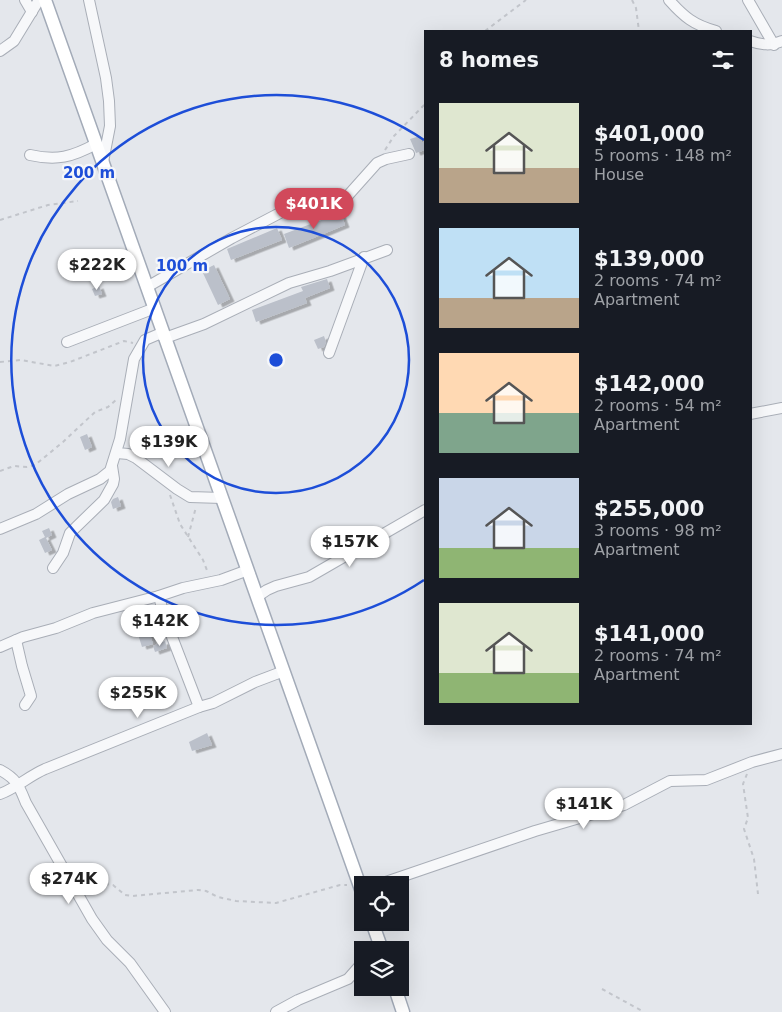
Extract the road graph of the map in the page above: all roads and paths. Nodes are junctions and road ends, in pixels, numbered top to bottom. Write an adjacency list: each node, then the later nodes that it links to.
1 (25, 0): 9 (street)
2 (39, 0): 9 (street)
3 (45, 0): 17 (main road)
4 (526, 0): 10 (path)
5 (632, 0): 11 (path)
6 (669, 0): 12 (street)
7 (748, 0): 14 (street)
8 (88, 1): 21 (street)
9 (32, 12): 15 (street)
10 (487, 30)
11 (639, 30)
12 (712, 30)
13 (752, 43): 14 (street)
14 (778, 43)
15 (0, 51)
16 (424, 105): 18 (path)
17 (96, 144): 20 (street); 21 (main road)
18 (385, 150)
19 (409, 154): 26 (street)
20 (30, 155)
21 (103, 162): 26 (main road)
22 (78, 201): 23 (path)
23 (0, 220)
24 (387, 250): 25 (street)
25 (364, 257): 28 (street); 31 (street)
26 (147, 287): 27 (main road)
27 (155, 308): 28 (main road); 29 (street)
28 (165, 338): 30 (street); 41 (main road)
29 (67, 342)
30 (140, 346): 32 (path); 33 (street)
31 (329, 353)
32 (0, 362)
33 (128, 392): 36 (street); 38 (path)
34 (782, 408): 35 (street)
35 (752, 414)
36 (117, 453): 37 (street); 39 (street)
37 (112, 466): 43 (street); 45 (street)
38 (0, 470)
39 (166, 481): 40 (street); 44 (path)
40 (199, 497): 41 (street); 44 (path)
41 (222, 498): 46 (main road)
42 (424, 511): 49 (street)
43 (0, 530)
44 (188, 538): 47 (path)
45 (53, 568)
46 (248, 570): 47 (street); 49 (main road)
47 (211, 582): 48 (street)
48 (158, 596): 50 (street); 54 (street)
49 (258, 596): 52 (main road)
50 (16, 640): 51 (street); 53 (street)
51 (0, 647)
52 (284, 671): 54 (street); 60 (main road)
53 (25, 706)
54 (199, 708): 58 (street)
55 (782, 754): 56 (street)
56 (752, 762): 61 (street); 64 (path)
57 (0, 770): 58 (street)
58 (18, 784): 59 (street); 62 (street)
59 (0, 794)
60 (357, 876)
61 (404, 876)
62 (68, 879): 63 (path); 68 (street)
63 (354, 888)
64 (758, 894)
65 (354, 972): 69 (street)
66 (602, 989): 71 (path)
67 (398, 996): 70 (main road)
68 (165, 1012)
69 (276, 1012)
70 (403, 1012)
71 (644, 1012)

